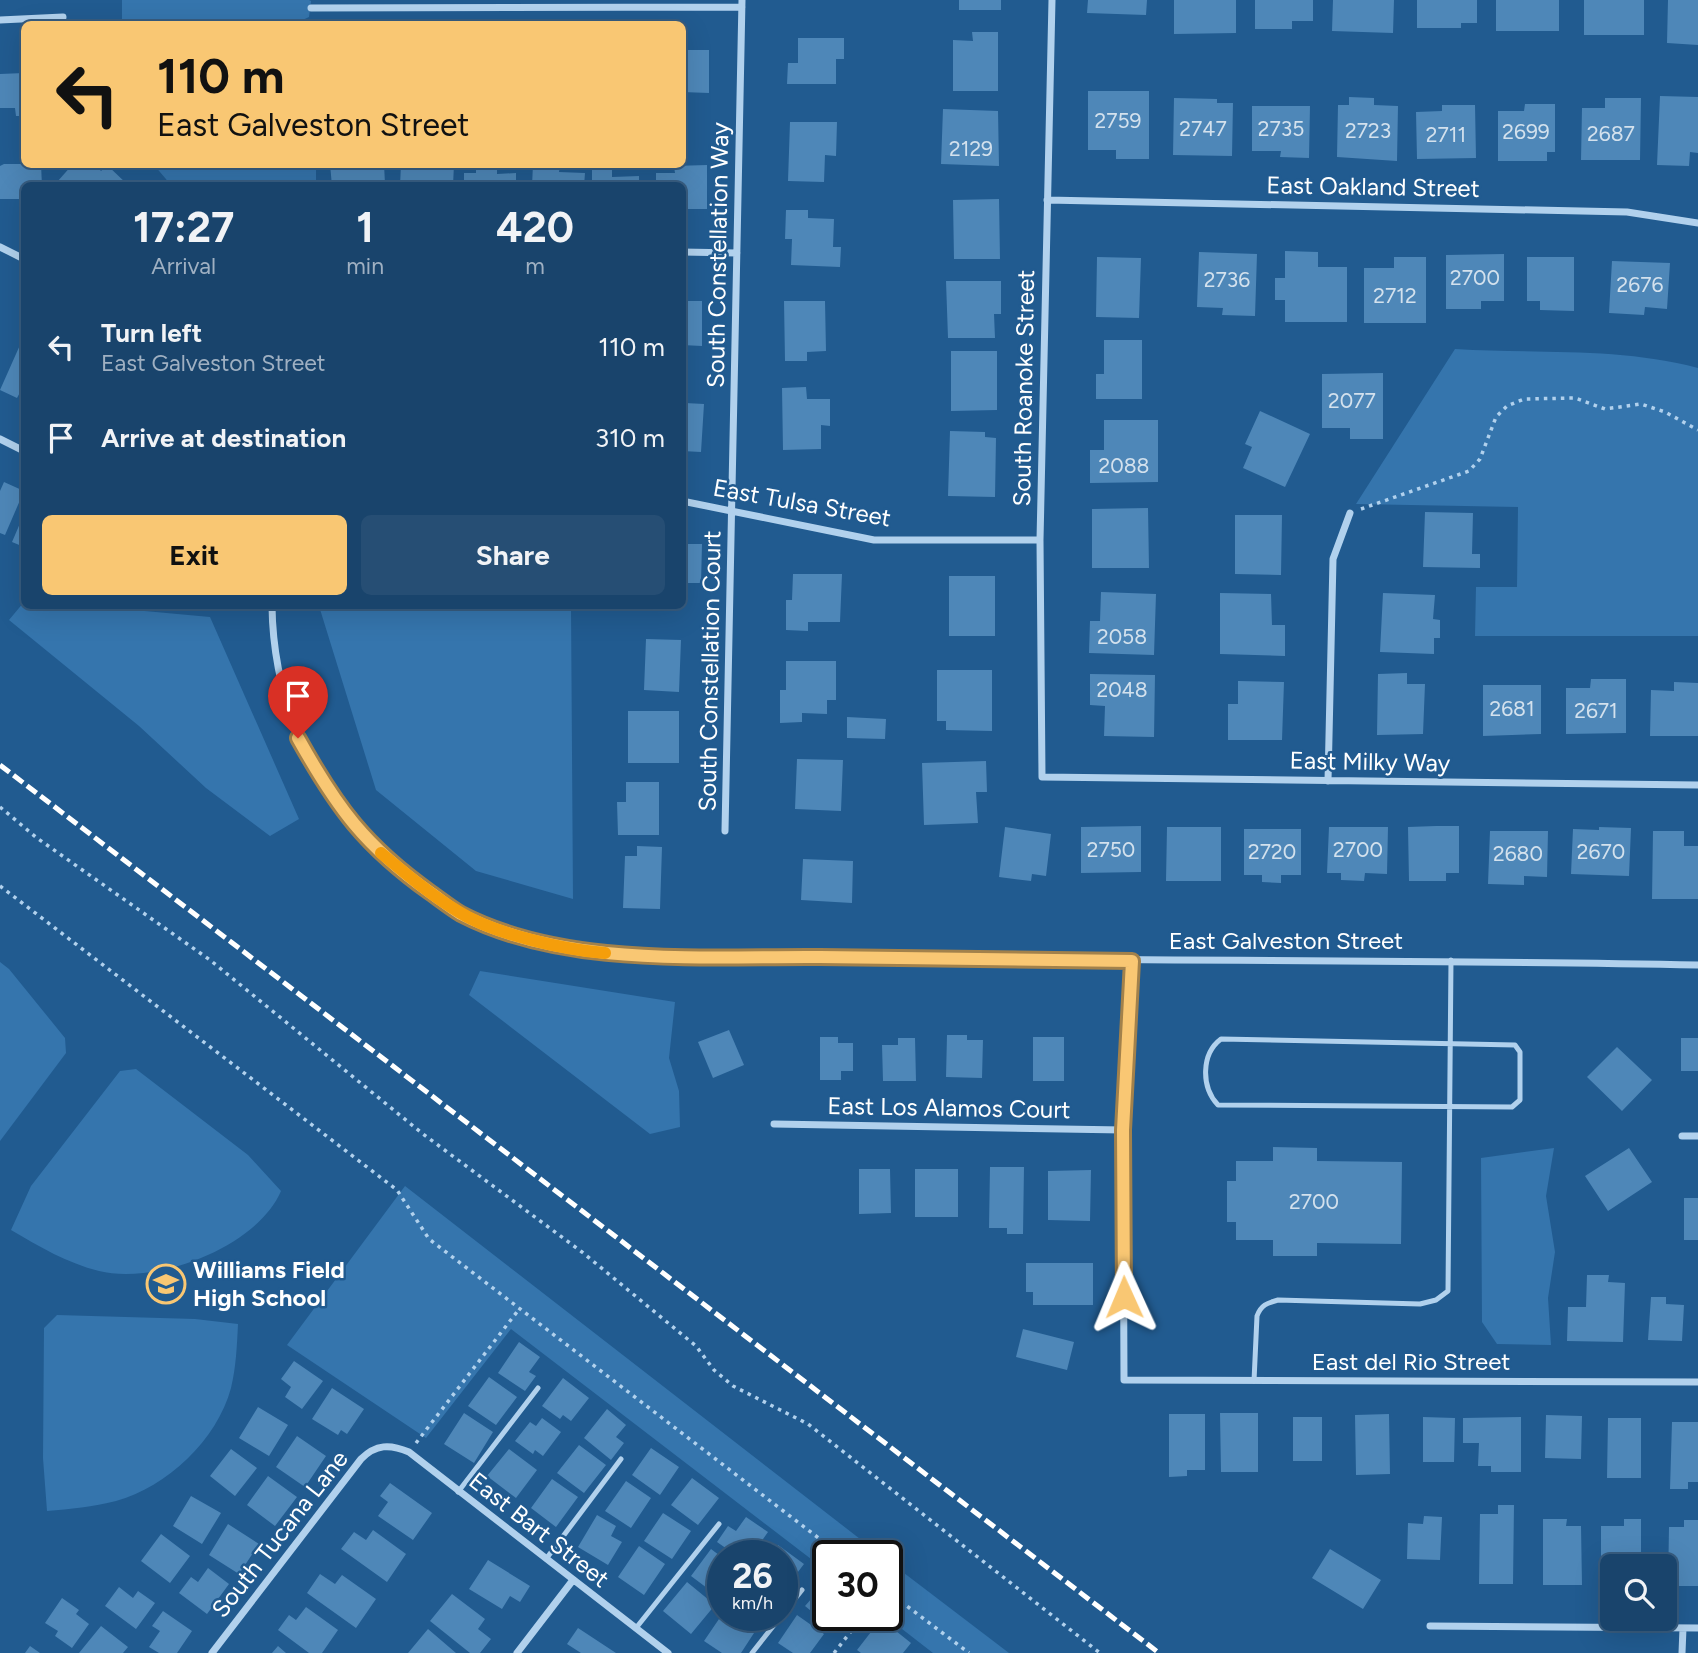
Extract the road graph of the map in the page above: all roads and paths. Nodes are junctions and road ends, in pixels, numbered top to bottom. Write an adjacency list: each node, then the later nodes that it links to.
1 (1052, 0): 6 (street, South Roanoke Street)
2 (742, 4): 3 (street); 10 (street, South Constellation Way)
3 (311, 8)
4 (63, 17): 5 (street)
5 (0, 20)
6 (1047, 200): 7 (street, East Oakland Street); 18 (street, South Roanoke Street)
7 (1698, 223)
8 (0, 247): 11 (street)
9 (686, 252): 10 (street)
10 (737, 253): 16 (street, South Constellation Way)
11 (21, 258)
12 (1698, 430): 17 (path)
13 (0, 439): 14 (street)
14 (21, 450)
15 (686, 501): 16 (street, East Tulsa Street)
16 (732, 511): 18 (street, East Tulsa Street); 24 (street, South Constellation Court)
17 (1350, 513): 21 (street)
18 (1040, 540): 20 (street, South Roanoke Street)
19 (272, 609): 27 (street, East Galveston Street)
20 (1042, 777): 21 (street, East Milky Way)
21 (1328, 781): 22 (street, East Milky Way)
22 (1698, 785)
23 (0, 807): 62 (path)
24 (725, 831)
25 (0, 887): 35 (path)
26 (1451, 960): 27 (street, East Galveston Street); 28 (street, East Galveston Street); 29 (lane)
27 (1132, 961): 32 (street)
28 (1698, 965)
29 (1450, 1045): 30 (lane); 30 (lane); 30 (lane)
30 (1450, 1105): 36 (lane)
31 (774, 1124): 32 (street, East Los Alamos Court)
32 (1123, 1130): 36 (street, East del Rio Street)
33 (1682, 1136): 34 (street)
34 (1698, 1136)
35 (520, 1308): 40 (path); 44 (path)
36 (1254, 1381): 37 (street, East del Rio Street)
37 (1698, 1382)
38 (538, 1388): 42 (lane)
39 (383, 1446): 40 (street, East Bart Street); 56 (street, South Tucana Lane)
40 (409, 1452): 42 (street, East Bart Street)
41 (621, 1459): 45 (lane)
42 (458, 1492): 45 (street, East Bart Street)
43 (719, 1524): 51 (lane)
44 (821, 1540)
45 (546, 1559): 46 (street, East Bart Street)
46 (573, 1580): 51 (street, East Bart Street); 57 (street)
47 (802, 1590): 48 (lane)
48 (798, 1595)
49 (903, 1603): 61 (path)
50 (1430, 1626): 52 (street)
51 (636, 1628): 58 (street, East Bart Street)
52 (1683, 1628): 53 (street); 63 (street)
53 (1698, 1628)
54 (769, 1631): 59 (lane)
55 (851, 1631): 60 (path)
56 (212, 1653)
57 (517, 1653)
58 (668, 1653)
59 (752, 1653)
60 (834, 1653)
61 (969, 1653)
62 (1100, 1653)
63 (1682, 1653)

